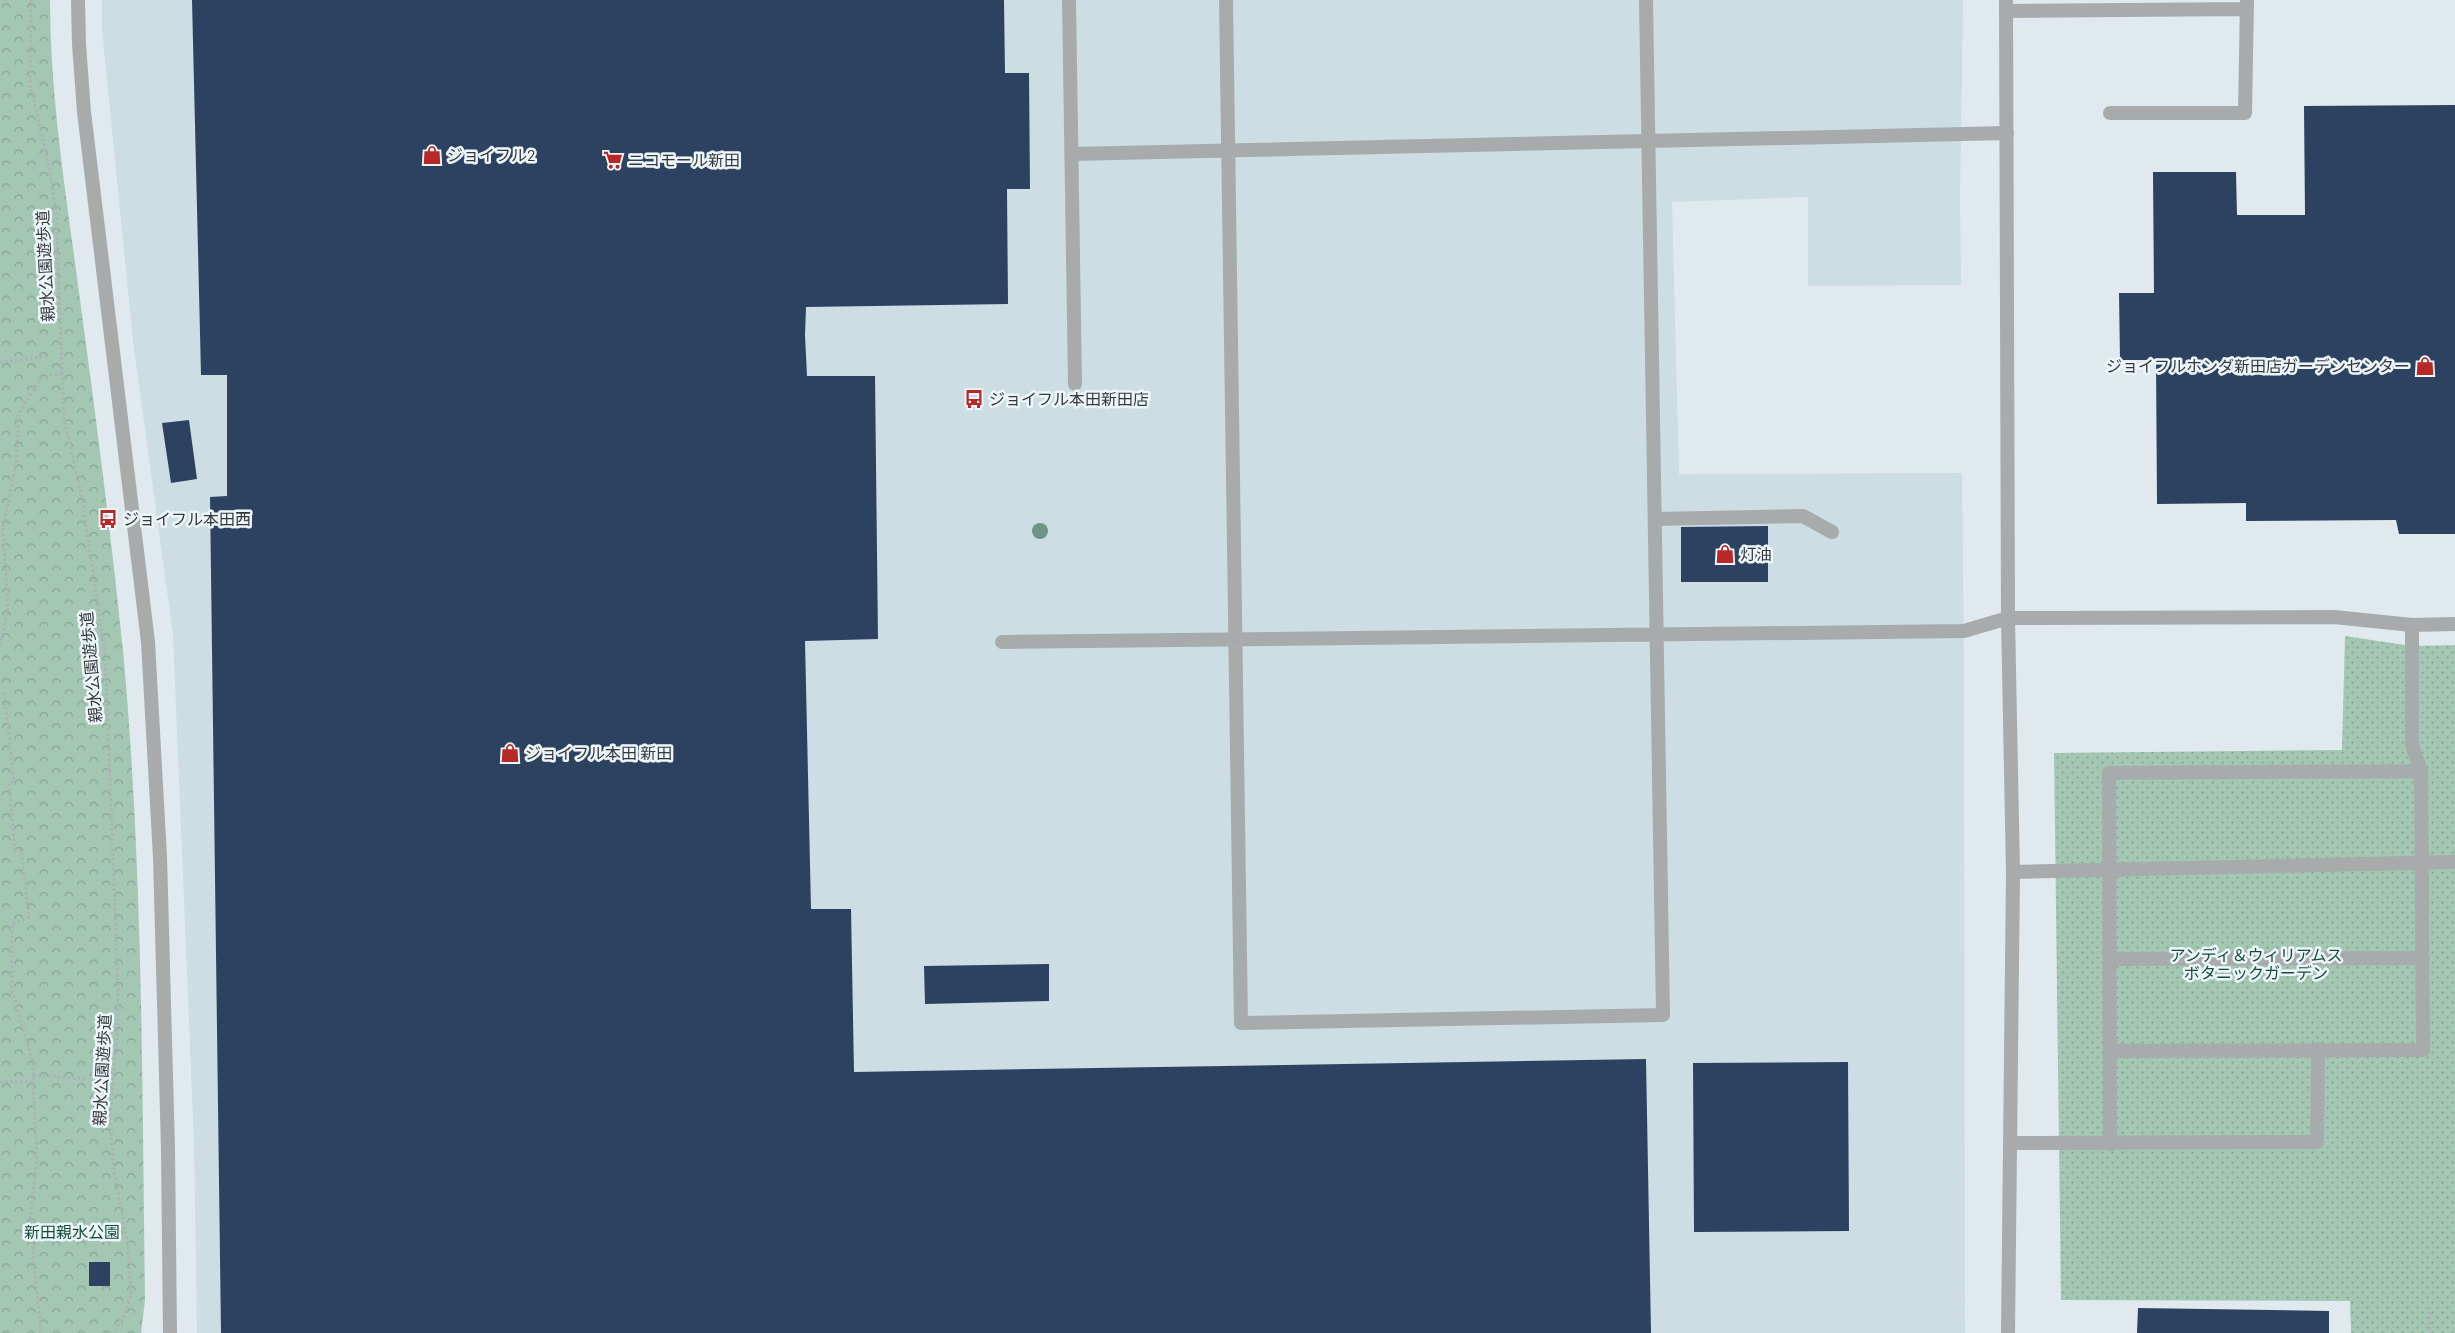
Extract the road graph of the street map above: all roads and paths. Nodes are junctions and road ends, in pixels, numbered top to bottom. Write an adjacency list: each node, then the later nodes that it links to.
1 (31, 0): 15 (path, 親水公園遊歩道)
2 (78, 0): 47 (street)
3 (1069, 0): 12 (street)
4 (1226, 0): 11 (street)
5 (1646, 0): 10 (street)
6 (2247, 4): 7 (street); 8 (street)
7 (2006, 6): 9 (street)
8 (2110, 113)
9 (2007, 133): 10 (street); 19 (street)
10 (1649, 141): 11 (street); 17 (street)
11 (1228, 150): 12 (street); 23 (street)
12 (1072, 154): 16 (street)
13 (47, 356): 14 (path)
14 (0, 362)
15 (62, 373): 25 (path); 46 (path, 親水公園遊歩道)
16 (1075, 384)
17 (1655, 519): 18 (street); 22 (street)
18 (1832, 532)
19 (2008, 618): 21 (street); 22 (street); 33 (street)
20 (2455, 624): 21 (street)
21 (2412, 625): 29 (street)
22 (1657, 634): 23 (street); 23 (street)
23 (1236, 639): 24 (street)
24 (1002, 642)
25 (0, 645)
26 (4, 691): 28 (path)
27 (0, 713): 28 (path)
28 (6, 716): 38 (path)
29 (2421, 771): 30 (street); 32 (street)
30 (2422, 862): 31 (street); 32 (street); 34 (street)
31 (2455, 862)
32 (2110, 869): 33 (street); 35 (street)
33 (2013, 872): 42 (street)
34 (2423, 958): 35 (street); 36 (street)
35 (2110, 959): 37 (street)
36 (2318, 1049): 37 (street); 43 (street)
37 (2110, 1051): 43 (street)
38 (33, 1075): 39 (path); 41 (path)
39 (87, 1079)
40 (0, 1082): 41 (path)
41 (33, 1082): 45 (path)
42 (2011, 1142): 43 (street); 48 (street)
43 (2110, 1144)
44 (2429, 1307): 49 (path)
45 (41, 1333)
46 (114, 1333)
47 (170, 1333)
48 (2008, 1333)
49 (2430, 1333)

